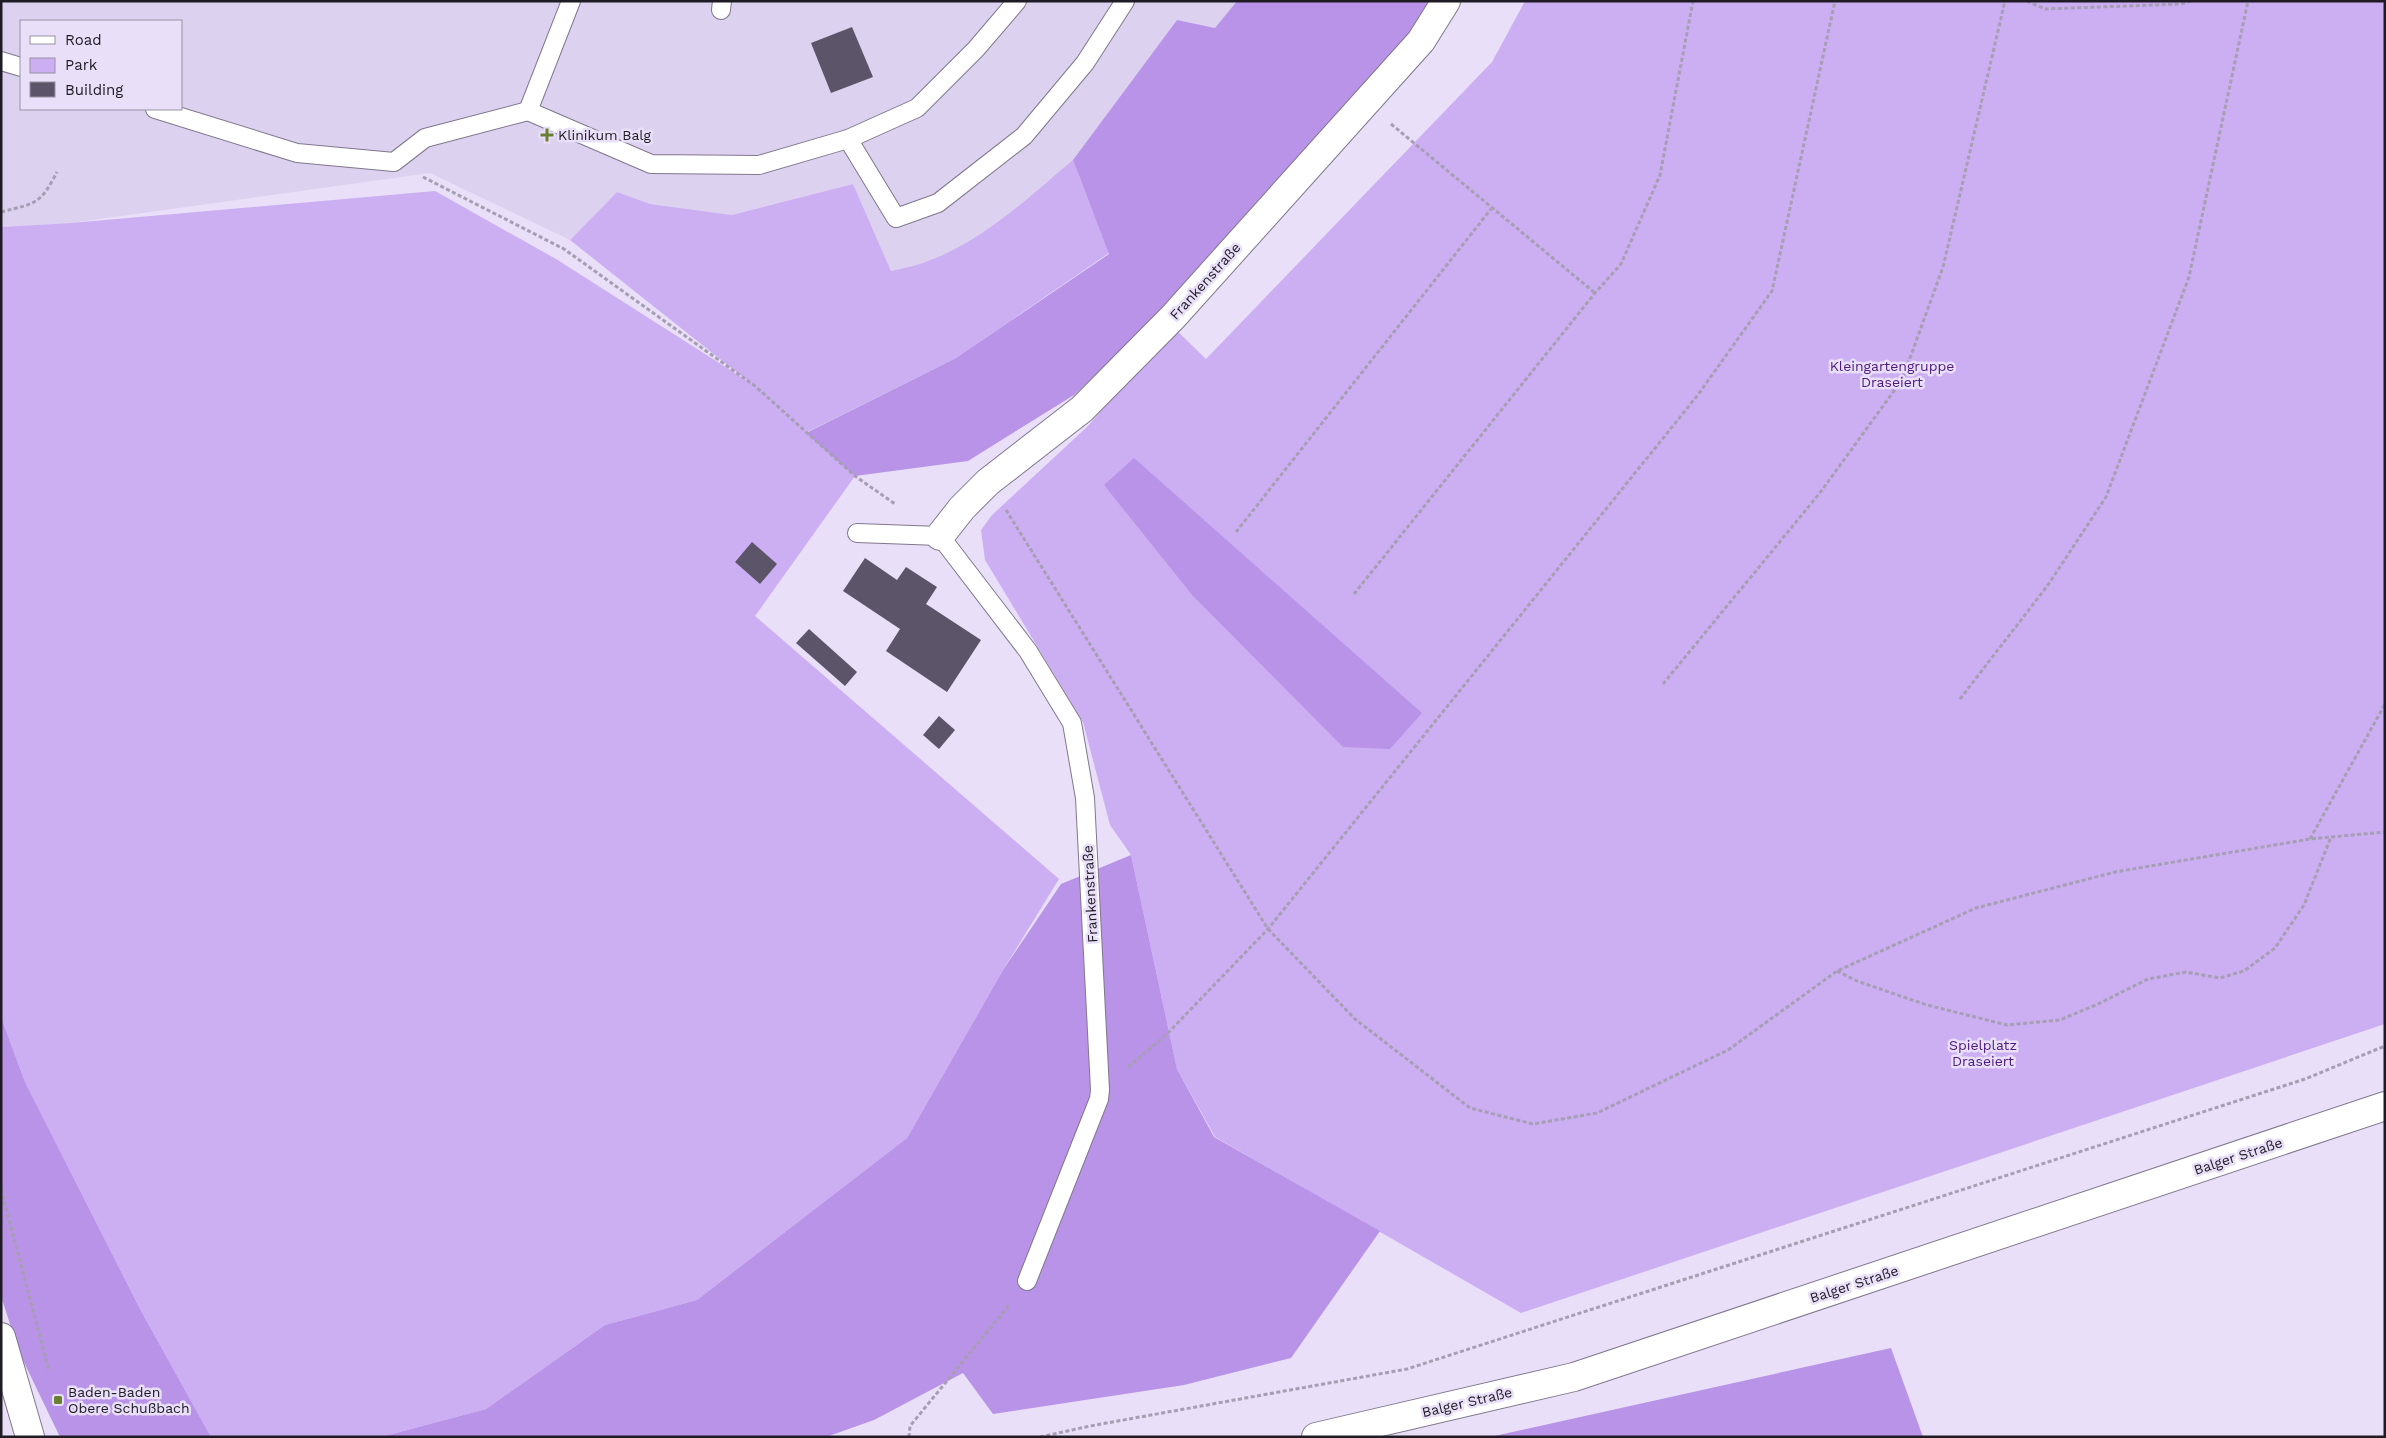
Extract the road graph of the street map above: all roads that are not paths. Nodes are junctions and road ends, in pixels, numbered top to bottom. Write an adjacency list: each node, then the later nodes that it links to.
1 (571, 1): 8 (lane)
2 (1017, 1): 9 (lane)
3 (1126, 1): 9 (lane)
4 (1446, 1): 11 (street, Frankenstraße)
5 (1, 61): 6 (lane)
6 (20, 67)
7 (158, 110): 8 (lane)
8 (528, 111): 9 (lane)
9 (848, 139)
10 (857, 533): 11 (lane)
11 (940, 536): 13 (lane, Frankenstraße)
12 (2385, 1106): 16 (street, Balger Straße)
13 (1027, 1281)
14 (1, 1337): 15 (street)
15 (30, 1437)
16 (1316, 1437)

